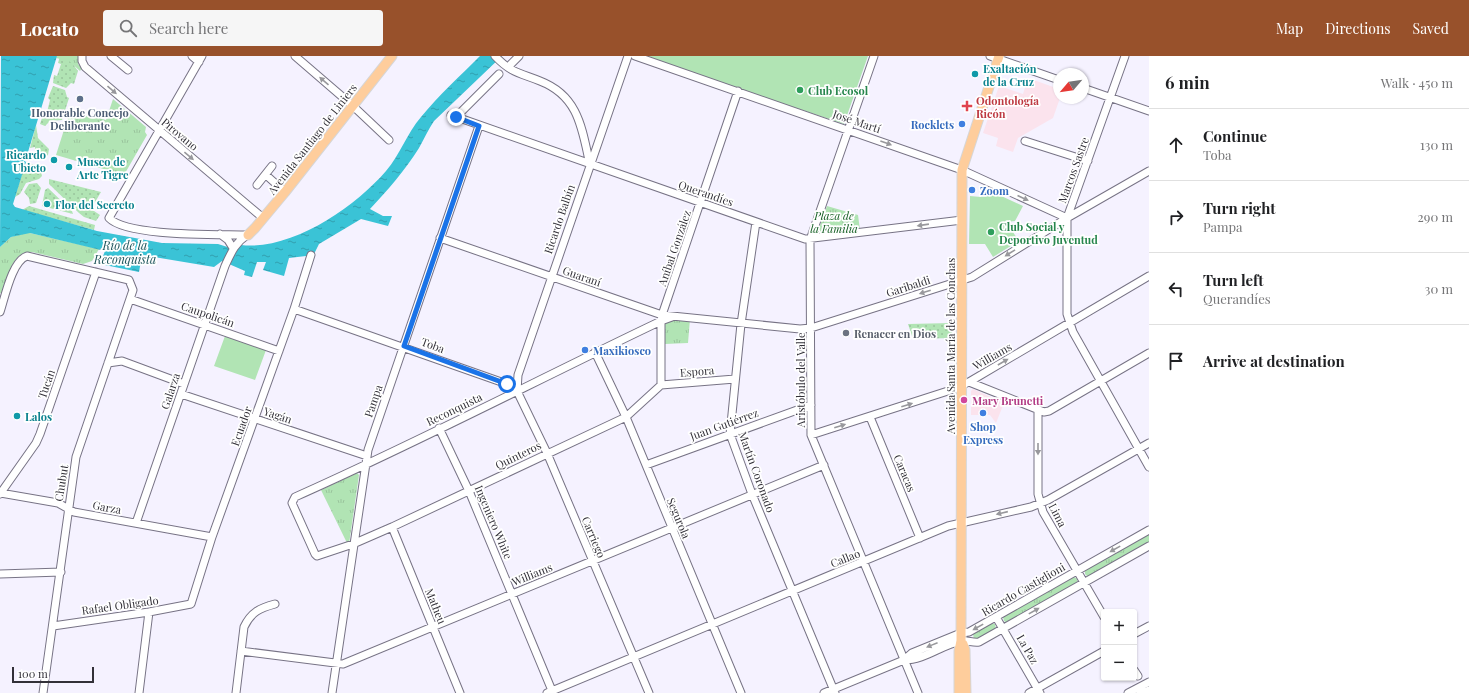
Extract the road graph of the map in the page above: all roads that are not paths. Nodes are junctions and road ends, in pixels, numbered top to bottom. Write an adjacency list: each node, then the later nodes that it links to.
1 (82, 56): 25 (street, Pirovano, one-way to 25)
2 (111, 56): 15 (street)
3 (192, 56): 13 (street)
4 (295, 56): 21 (street, one-way to 4)
5 (392, 56): 21 (main road, Avenida Santiago de Liniers)
6 (495, 56): 14 (street)
7 (519, 56): 14 (street)
8 (628, 56): 29 (street, Ricardo Balbín)
9 (635, 56): 19 (street, José Martí)
10 (874, 56): 24 (street, Aristóbulo del Valle)
11 (1125, 56): 20 (street, Marcos Sastre)
12 (996, 57): 17 (street); 31 (main road, Avenida Santa María de las Conchas)
13 (201, 59): 25 (street)
14 (508, 65): 29 (street)
15 (128, 70)
16 (499, 74): 23 (street, Querandíes)
17 (1053, 78)
18 (1089, 90): 20 (street)
19 (738, 91): 24 (street, José Martí); 36 (street, Aníbal González)
20 (1111, 97): 22 (street); 28 (street, Marcos Sastre)
21 (353, 106): 26 (street); 35 (main road, Avenida Santiago de Liniers)
22 (1149, 111)
23 (479, 126): 29 (street, Querandíes); 43 (street, Pampa)
24 (849, 130): 31 (street, José Martí, one-way to 31); 44 (street, Aristóbulo del Valle)
25 (159, 131): 37 (street, Pirovano, one-way to 37); 41 (street)
26 (389, 140)
27 (1025, 142): 28 (street)
28 (1088, 161): 38 (street, Marcos Sastre)
29 (590, 164): 36 (street, Querandíes); 49 (street, Ricardo Balbín)
30 (272, 166): 33 (street)
31 (962, 170): 38 (street, José Martí, one-way to 38); 39 (main road, Avenida Santa María de las Conchas)
32 (1149, 171): 38 (street, Garibaldi)
33 (266, 175): 34 (street); 35 (street)
34 (257, 185)
35 (286, 192): 37 (main road, Avenida Santiago de Liniers)
36 (702, 202): 40 (street, Querandíes); 55 (street, Aníbal González)
37 (263, 218): 42 (main road, Avenida Santiago de Liniers)
38 (1068, 218): 50 (street, Garibaldi, one-way to 50); 56 (street, Marcos Sastre)
39 (962, 220): 44 (street, Querandíes, one-way to 44); 50 (main road, Avenida Santa María de las Conchas)
40 (756, 222): 44 (street, Querandíes); 58 (street, Martín Coronado)
41 (220, 234): 42 (street); 45 (street)
42 (248, 234): 45 (street, Avenida Santiago de Liniers)
43 (440, 238): 49 (street, Guaraní); 60 (street, Pampa)
44 (810, 240): 59 (street, Aristóbulo del Valle)
45 (233, 248): 57 (street, Galarza)
46 (311, 255): 52 (street, Ecuador)
47 (96, 272): 51 (street, Chubut); 53 (street); 89 (street, Tucán)
48 (1149, 276): 56 (street, Williams)
49 (550, 277): 55 (street, Guaraní); 70 (street, Ricardo Balbín)
50 (962, 280): 59 (street, Garibaldi, one-way to 59); 67 (main road, Avenida Santa María de las Conchas)
51 (130, 299): 57 (street, Caupolicán); 64 (street, Chubut)
52 (294, 309): 60 (street, Toba); 61 (street, Ecuador)
53 (0, 312)
54 (672, 317): 55 (street, Guaraní); 58 (street, Garibaldi)
55 (662, 318): 62 (street, Reconquista); 69 (street)
56 (1070, 323): 66 (street, Marcos Sastre); 67 (street, Williams, one-way to 56)
57 (204, 324): 61 (street, Caupolicán); 68 (street, Galarza)
58 (741, 324): 59 (street, Garibaldi); 65 (street, Martín Coronado)
59 (811, 328): 72 (street, Aristóbulo del Valle)
60 (404, 346): 70 (street, Toba); 83 (street, Pampa)
61 (279, 351): 76 (street, Ecuador)
62 (595, 352): 70 (street, Reconquista); 74 (street, Segurola)
63 (1149, 353): 66 (street)
64 (108, 363): 68 (street); 92 (street, Chubut)
65 (735, 379): 69 (street, Espora); 78 (street, Martín Coronado)
66 (1101, 381): 73 (street); 81 (street, Marcos Sastre)
67 (966, 383): 73 (street); 75 (street, Williams, one-way to 67); 93 (main road, Avenida Santa María de las Conchas)
68 (184, 384): 71 (street, Galarza)
69 (661, 385): 74 (street, Quinteros)
70 (517, 391): 77 (street, Reconquista); 82 (street, Carriego)
71 (181, 394): 76 (street, Yagán); 94 (street, Galarza)
72 (811, 405): 78 (street, Juan Gutiérrez); 79 (street, Aristóbulo del Valle)
73 (1038, 410): 91 (street, Lima, one-way to 91)
74 (626, 417): 82 (street, Quinteros); 85 (street, Segurola)
75 (870, 417): 79 (street, Williams, one-way to 75); 99 (street, Caracas)
76 (255, 418): 83 (street, Yagán); 98 (street, Ecuador)
77 (439, 428): 84 (street, Reconquista); 88 (street, Ingeniero White)
78 (730, 434): 85 (street, Juan Gutiérrez); 90 (street, Martín Coronado)
79 (811, 435): 86 (street, Aristóbulo del Valle)
80 (1149, 443): 81 (street, Callao)
81 (1139, 449): 87 (street, Marcos Sastre); 91 (street, Callao)
82 (547, 453): 88 (street, Quinteros); 103 (street, Carriego)
83 (367, 456): 84 (street, Pampa)
84 (366, 464): 100 (street, Pampa); 102 (street, Reconquista)
85 (646, 465): 96 (street, Segurola)
86 (824, 465): 90 (street, Williams); 104 (street, Aristóbulo del Valle)
87 (1149, 467)
88 (469, 491): 95 (street, Quinteros); 110 (street, Ingeniero White)
89 (0, 493): 92 (street, Garza)
90 (752, 494): 96 (street, Williams); 109 (street, Martín Coronado)
91 (1040, 503): 93 (street, Callao, one-way to 93); 105 (street, Lima)
92 (68, 509): 94 (street, Garza); 106 (street, Chubut)
93 (962, 522): 99 (street, Callao); 122 (main road, Avenida Santa María de las Conchas)
94 (136, 523): 98 (street, Garza)
95 (392, 527): 100 (street, Quinteros); 119 (street, Matheu)
96 (671, 528): 103 (street, Williams); 116 (street, Segurola)
97 (1149, 530): 105 (street, Ricardo Castiglioni, one-way to 105)
98 (212, 537): 111 (street, Ecuador)
99 (920, 538): 104 (street, Callao)
100 (353, 544): 102 (street, Quinteros); 127 (street, Pampa)
101 (1149, 546): 108 (street, Ricardo Castiglioni)
102 (317, 556)
103 (593, 561): 110 (street, Williams); 125 (street, Carriego)
104 (863, 562): 109 (street, Callao); 126 (street, Aristóbulo del Valle)
105 (1077, 571): 108 (street, Lima); 115 (street, Ricardo Castiglioni)
106 (61, 572): 107 (street); 117 (street, Chubut)
107 (0, 574)
108 (1084, 582): 114 (street, Lima); 120 (street, Ricardo Castiglioni, one-way to 108)
109 (792, 591): 116 (street, Callao); 130 (street, Martín Coronado)
110 (513, 594): 119 (street, Williams); 132 (street, Ingeniero White)
111 (191, 604): 113 (street, Rafael Obligado)
112 (275, 604): 123 (street)
113 (149, 612): 117 (street, Rafael Obligado); 135 (street)
114 (1101, 612)
115 (996, 617): 120 (street, La Paz); 122 (street, Ricardo Castiglioni, one-way to 122)
116 (714, 625): 125 (street, Callao); 140 (street, Segurola)
117 (53, 626): 134 (street, Chubut)
118 (1149, 626): 121 (street)
119 (432, 627): 127 (street, Williams); 138 (street, Matheu)
120 (1003, 628): 122 (street, Ricardo Castiglioni); 131 (street, La Paz)
121 (1137, 632)
122 (961, 637): 126 (street, Ricardo Castiglioni); 143 (main road, Avenida Santa María de las Conchas); 144 (main road, Avenida Santa María de las Conchas)
123 (241, 651): 127 (street, Williams); 136 (street)
124 (1101, 653): 131 (street)
125 (634, 657): 132 (street, Callao); 139 (street, Carriego)
126 (904, 660): 130 (street, Ricardo Castiglioni); 142 (street, Aristóbulo del Valle)
127 (336, 664): 137 (street, Pampa)
128 (1149, 682): 133 (street)
129 (1149, 690): 146 (street)
130 (834, 691): 141 (street, Ricardo Castiglioni)
131 (1038, 691): 145 (street)
132 (551, 692)
133 (1134, 692): 146 (street)
134 (43, 693)
135 (138, 693)
136 (236, 693)
137 (332, 693)
138 (460, 693)
139 (649, 693)
140 (741, 693)
141 (824, 693)
142 (918, 693)
143 (959, 693)
144 (966, 693)
145 (1029, 693)
146 (1144, 693)

